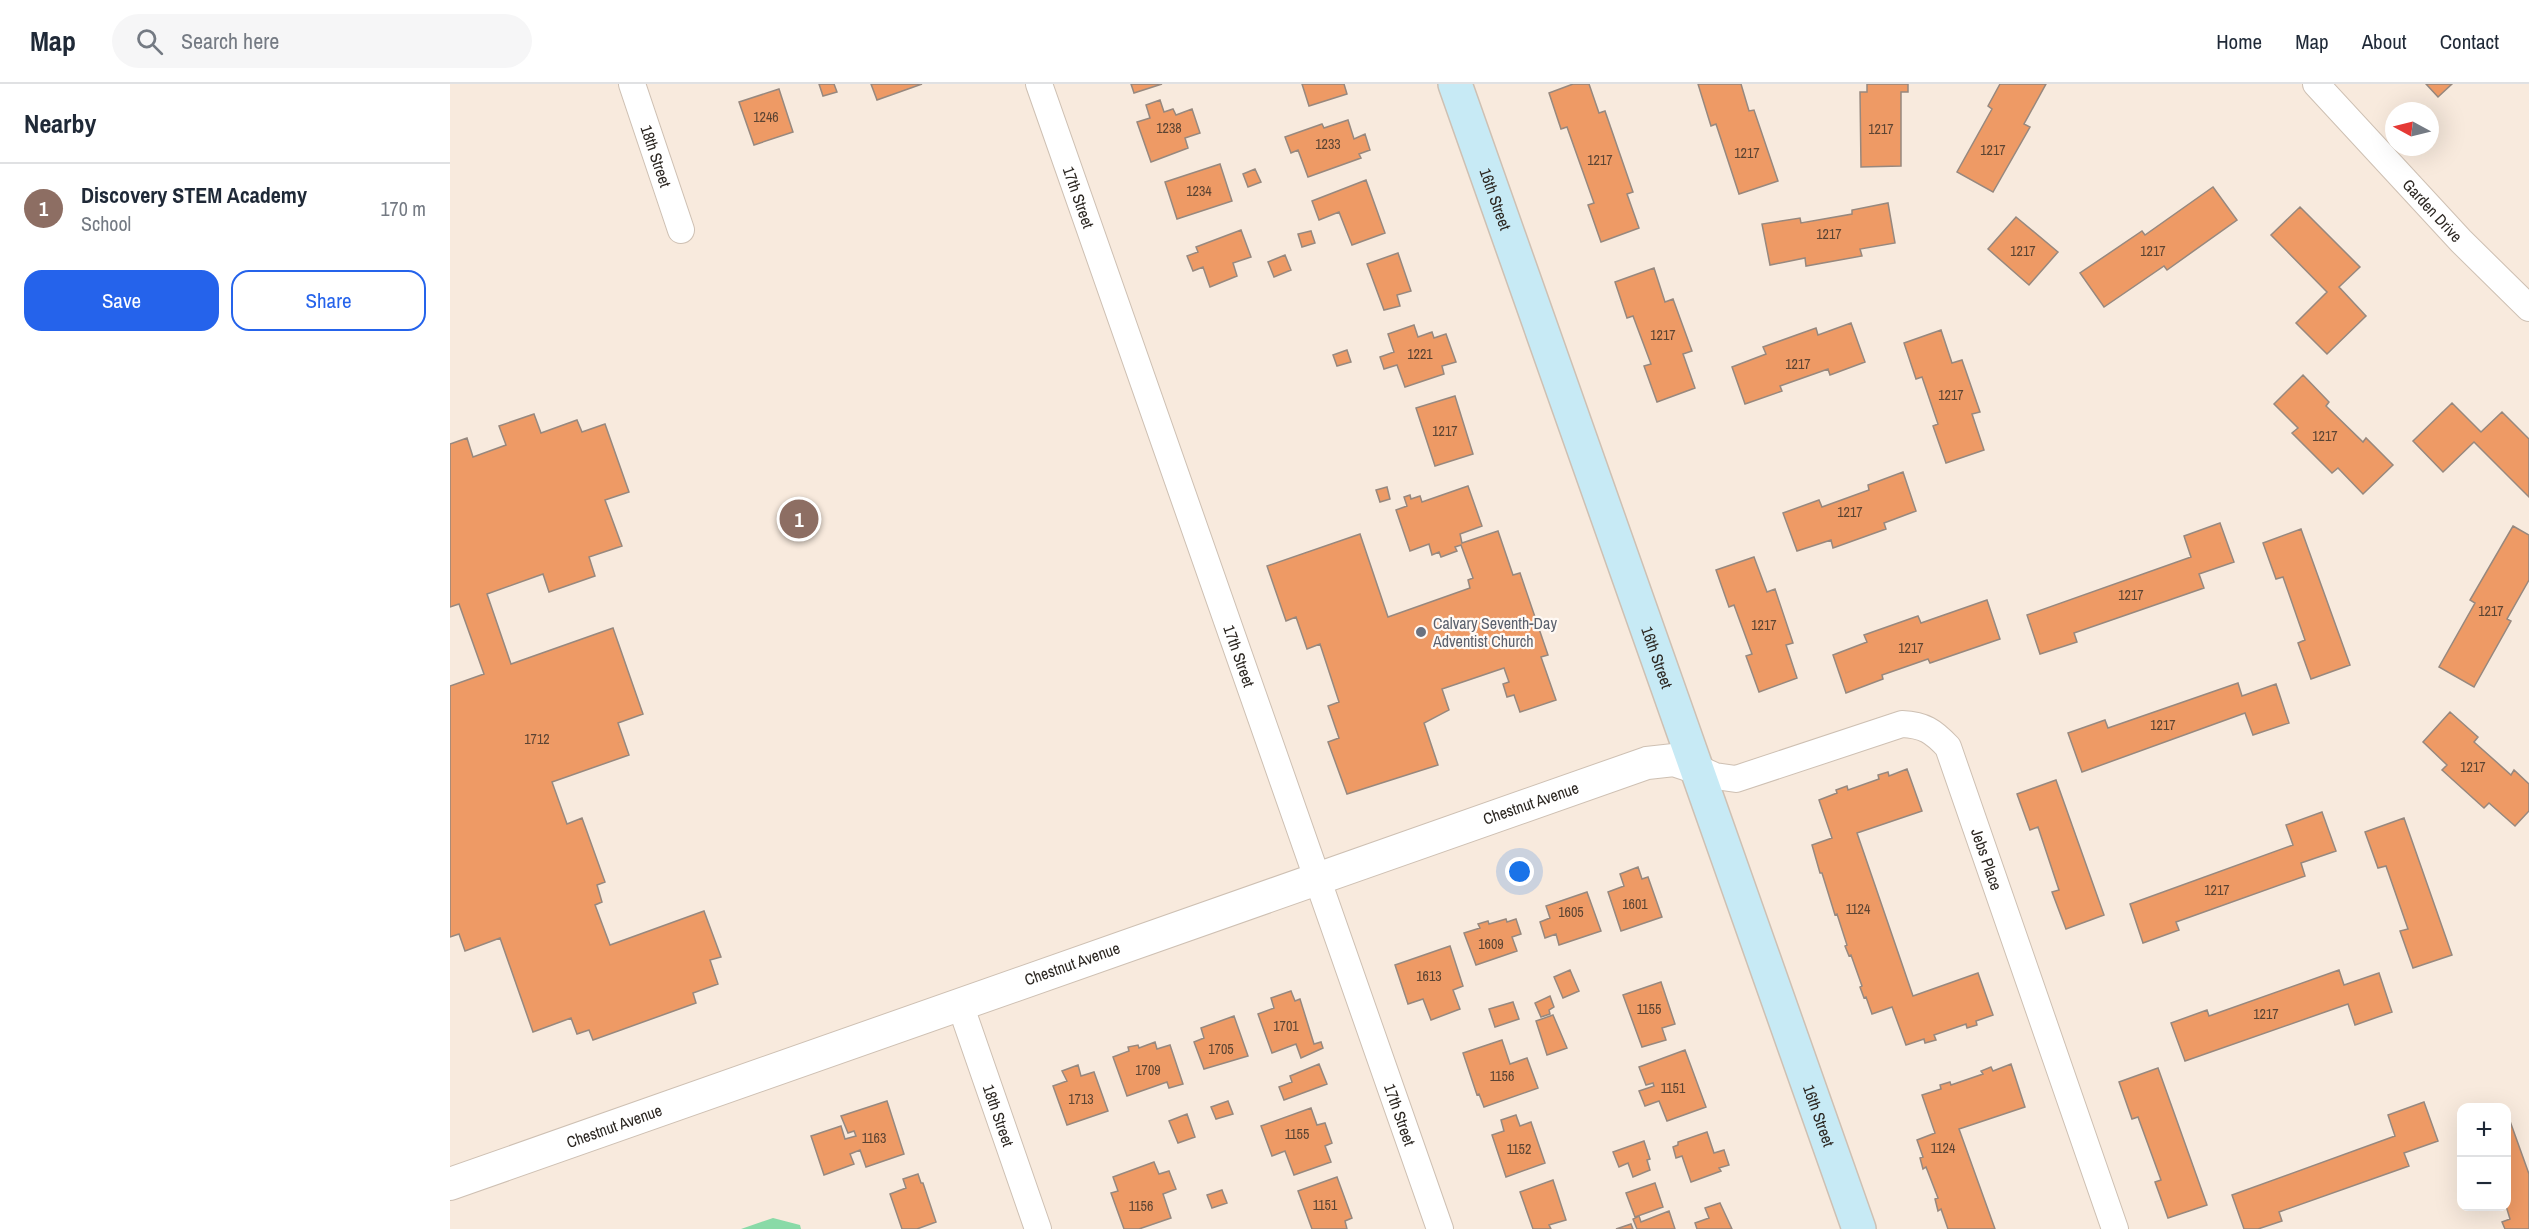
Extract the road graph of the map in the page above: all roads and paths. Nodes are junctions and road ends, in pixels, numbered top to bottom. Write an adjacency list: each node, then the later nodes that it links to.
1 (632, 84): 5 (street, 18th Street)
2 (1039, 84): 8 (street, 17th Street)
3 (1455, 84): 7 (main road, 16th Street)
4 (2316, 84): 6 (street, Garden Drive)
5 (681, 230)
6 (2529, 308)
7 (1695, 767): 8 (street, Chestnut Avenue); 13 (main road, 16th Street); 14 (street, Jebs Place)
8 (1315, 876): 9 (street, Chestnut Avenue); 12 (street, 17th Street)
9 (960, 1004): 10 (street, Chestnut Avenue); 11 (street, 18th Street)
10 (450, 1184)
11 (1038, 1229)
12 (1440, 1229)
13 (1859, 1229)
14 (2115, 1229)

